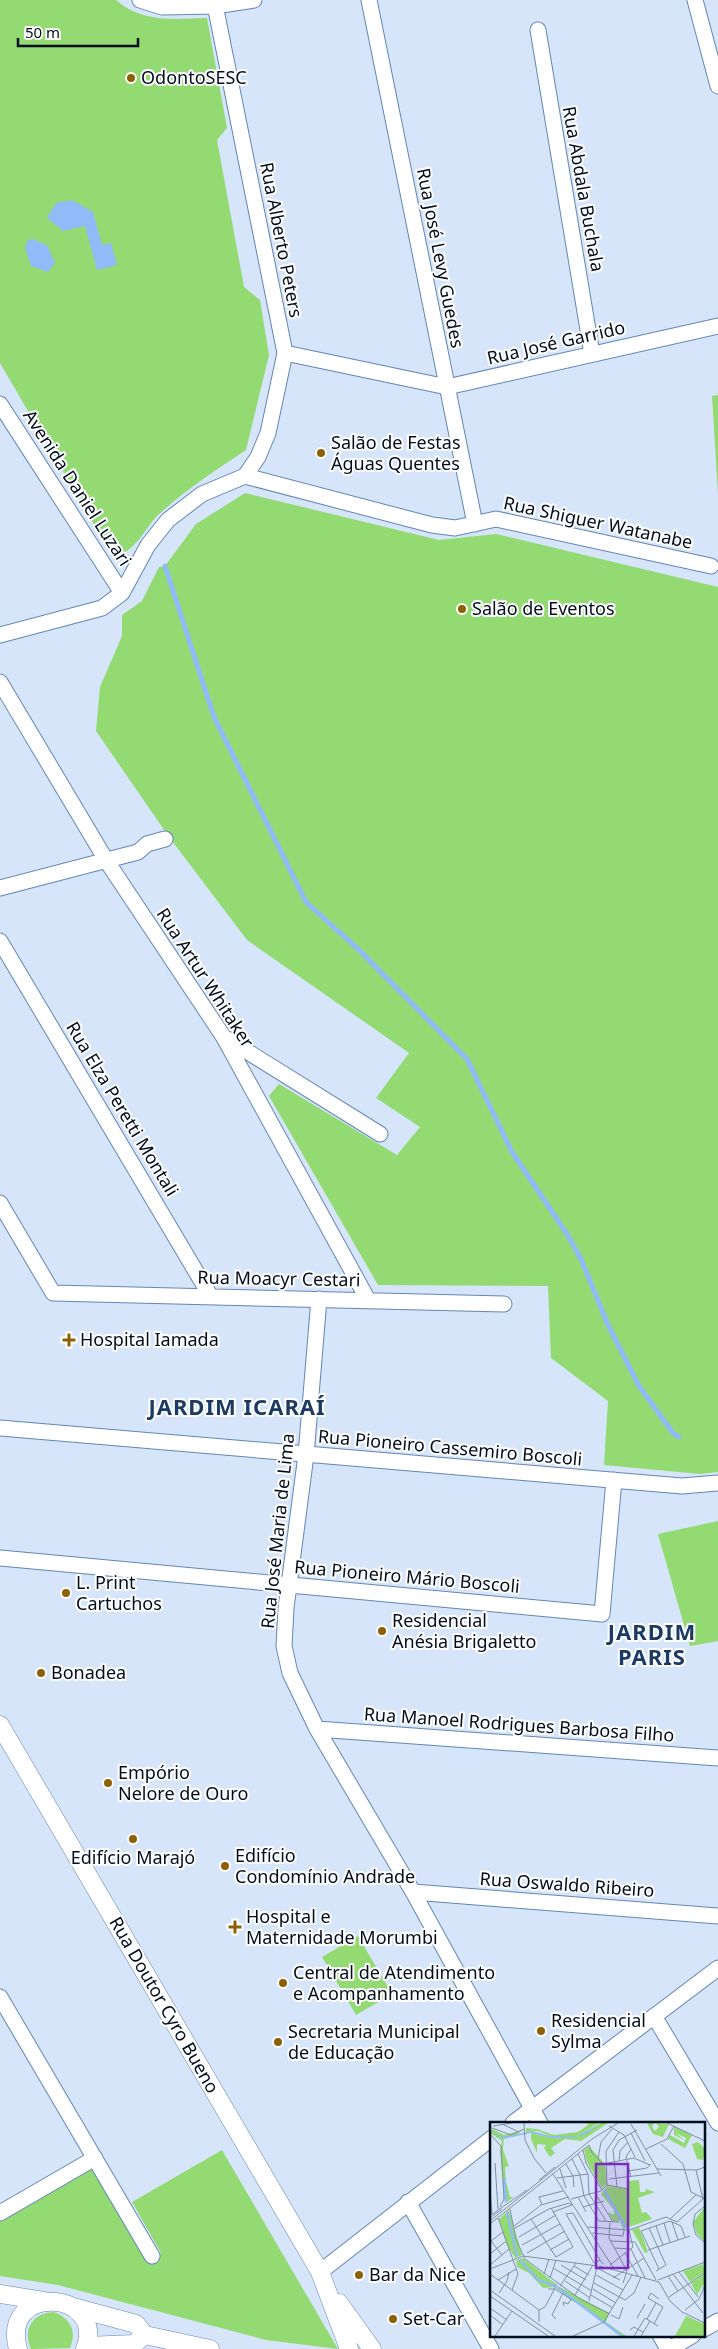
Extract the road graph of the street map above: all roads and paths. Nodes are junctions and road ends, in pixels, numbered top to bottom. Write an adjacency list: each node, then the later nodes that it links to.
1 (140, 0): 5 (street)
2 (254, 0): 5 (street)
3 (369, 0): 12 (street, Rua José Levy Guedes)
4 (696, 0): 7 (street)
5 (215, 3): 10 (street, Rua Alberto Peters)
6 (538, 30): 11 (street, Rua Abdala Buchala)
7 (712, 36): 8 (street)
8 (718, 86)
9 (718, 326): 11 (street, Rua José Garrido)
10 (285, 353): 12 (street, Rua José Garrido); 14 (street, Rua Alberto Peters)
11 (592, 354): 12 (street, Rua José Garrido)
12 (447, 387): 15 (street, Rua José Levy Guedes)
13 (0, 404): 17 (street, Avenida Daniel Luzari)
14 (245, 476): 15 (street, Rua Shiguer Watanabe); 17 (street)
15 (474, 524): 16 (street, Rua Shiguer Watanabe)
16 (711, 566)
17 (122, 593): 18 (street)
18 (0, 635)
19 (0, 682): 21 (street, Rua Artur Whitaker)
20 (165, 839): 21 (street)
21 (106, 860): 22 (street); 24 (street, Rua Artur Whitaker)
22 (0, 888)
23 (0, 941): 27 (street, Rua Elza Peretti Montali)
24 (223, 1036): 25 (street); 29 (street, Rua Artur Whitaker)
25 (380, 1134)
26 (0, 1204): 27 (street, Rua Moacyr Cestari)
27 (211, 1297): 28 (street, Rua Moacyr Cestari)
28 (318, 1299): 29 (street, Rua Moacyr Cestari); 32 (street, Rua José Maria de Lima)
29 (368, 1300): 30 (street, Rua Moacyr Cestari)
30 (504, 1304)
31 (0, 1428): 32 (street, Rua Pioneiro Cassemiro Boscoli)
32 (306, 1455): 33 (street, Rua Pioneiro Cassemiro Boscoli); 36 (street, Rua José Maria de Lima)
33 (614, 1480): 34 (street, Rua Pioneiro Cassemiro Boscoli); 36 (street, Rua Pioneiro Mário Boscoli)
34 (718, 1483)
35 (0, 1558): 36 (street, Rua Pioneiro Mário Boscoli)
36 (289, 1584): 38 (street, Rua José Maria de Lima)
37 (0, 1725): 54 (street, Rua Doutor Cyro Bueno)
38 (317, 1729): 39 (street, Rua Manoel Rodrigues Barbosa Filho); 40 (street, Rua José Maria de Lima)
39 (718, 1758)
40 (413, 1892): 41 (street, Rua Oswaldo Ribeiro); 45 (street, Rua José Maria de Lima)
41 (718, 1916)
42 (718, 1968): 44 (street)
43 (0, 1997): 50 (street)
44 (654, 2016): 45 (street); 48 (street)
45 (532, 2108): 46 (street); 47 (street, Rua José Maria de Lima)
46 (514, 2122)
47 (539, 2122)
48 (718, 2123)
49 (490, 2140): 51 (street)
50 (95, 2158): 52 (street); 53 (street)
51 (408, 2202): 54 (street); 69 (street)
52 (0, 2213)
53 (152, 2256)
54 (323, 2279): 67 (street, Rua Doutor Cyro Bueno); 68 (street, Rua Doutor Cyro Bueno)
55 (0, 2294): 56 (street)
56 (44, 2301): 57 (street); 65 (street)
57 (72, 2307): 63 (street); 64 (street)
58 (718, 2320): 59 (street)
59 (706, 2328)
60 (661, 2336): 70 (street)
61 (691, 2336): 70 (street)
62 (0, 2339): 65 (street)
63 (150, 2340): 64 (street); 66 (street)
64 (86, 2347)
65 (17, 2349)
66 (210, 2349)
67 (349, 2349)
68 (372, 2349)
69 (492, 2349)
70 (669, 2349)

